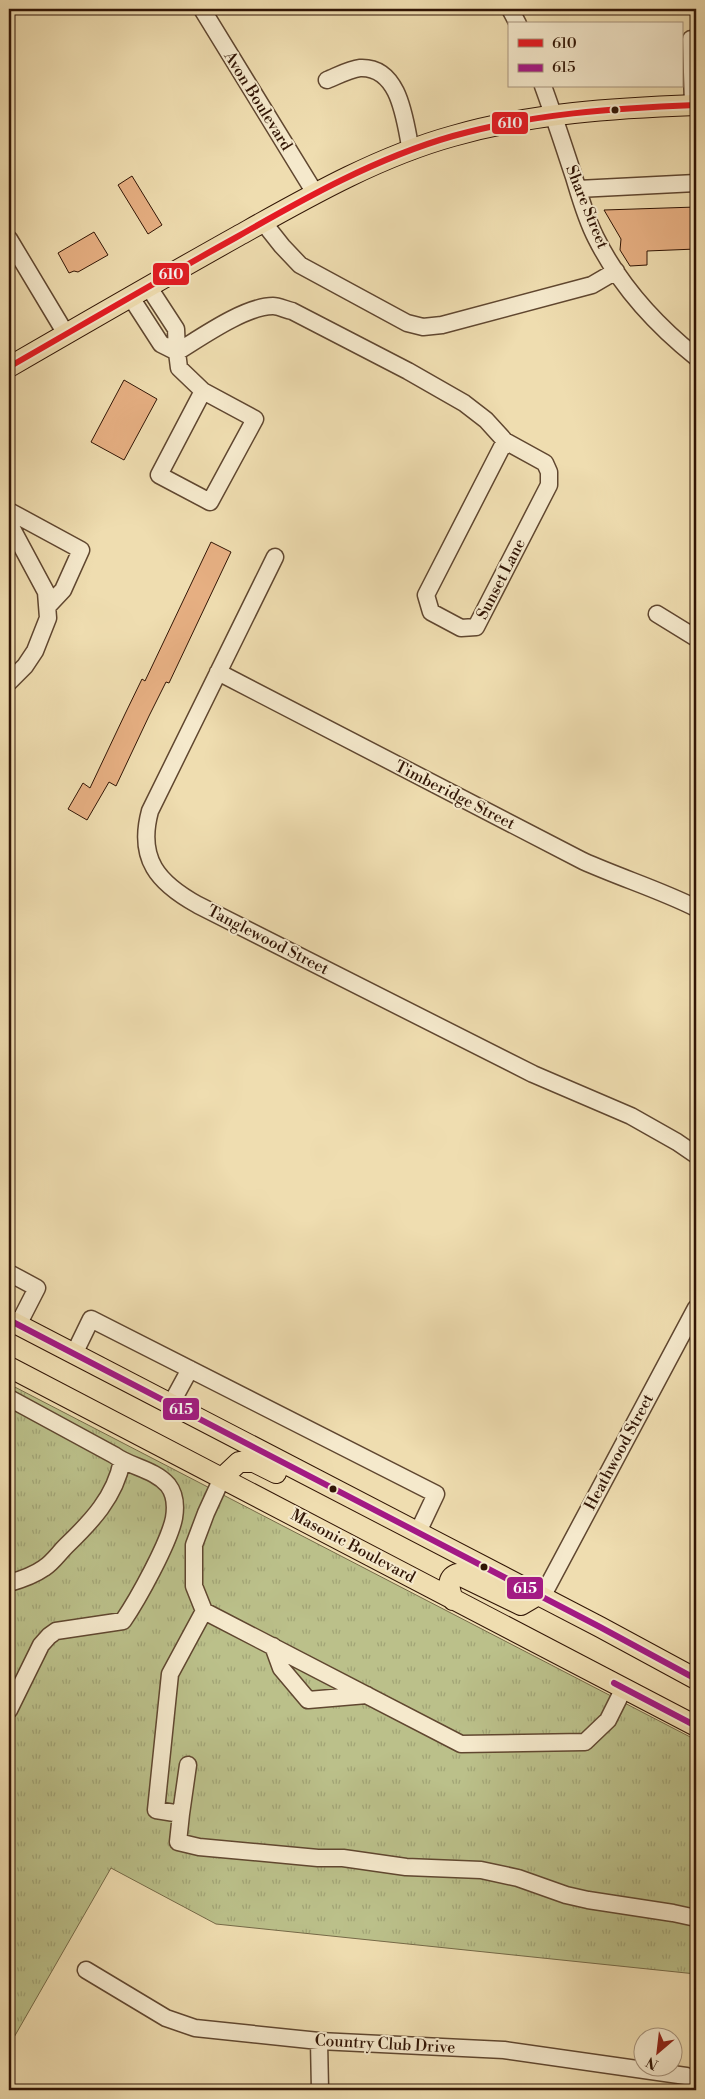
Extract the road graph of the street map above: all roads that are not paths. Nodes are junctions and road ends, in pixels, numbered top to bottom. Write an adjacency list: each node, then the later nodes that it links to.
1 (202, 9): 12 (street, Avon Boulevard)
2 (510, 9): 3 (street)
3 (517, 22)
4 (689, 39): 7 (street)
5 (327, 80): 9 (street)
6 (544, 88): 8 (street, Share Street)
7 (694, 105): 8 (main road)
8 (553, 114): 9 (main road); 11 (street, Share Street)
9 (410, 151): 12 (main road)
10 (696, 183): 11 (street)
11 (578, 189): 15 (street, Share Street)
12 (315, 193): 13 (main road)
13 (263, 222): 15 (street); 16 (main road)
14 (9, 239): 18 (street)
15 (616, 271): 20 (street, Share Street)
16 (148, 286): 17 (main road); 19 (street)
17 (130, 296): 18 (main road); 19 (street)
18 (66, 334): 21 (main road)
19 (177, 352): 22 (street); 23 (street, Sunset Lane)
20 (696, 357)
21 (9, 368)
22 (203, 391): 22 (street)
23 (505, 441): 23 (street, Sunset Lane)
24 (9, 511): 27 (street)
25 (9, 523): 27 (street)
26 (275, 557): 30 (street, Tanglewood Street)
27 (48, 606): 31 (street)
28 (657, 614): 29 (street)
29 (696, 638)
30 (218, 672): 32 (street, Timberidge Street); 33 (street, Tanglewood Street)
31 (9, 682)
32 (696, 908)
33 (696, 1155)
34 (9, 1273): 36 (street)
35 (696, 1308): 47 (street, Heathwood Street)
36 (12, 1327): 37 (main road)
37 (74, 1354): 39 (street); 41 (main road)
38 (9, 1367): 43 (main road, Masonic Boulevard)
39 (190, 1369): 41 (street); 45 (street)
40 (9, 1398): 42 (street)
41 (171, 1404): 44 (main road)
42 (122, 1461): 46 (street); 54 (street)
43 (222, 1478): 44 (main road); 48 (main road, Masonic Boulevard); 49 (street)
44 (390, 1518): 45 (main road)
45 (418, 1532): 47 (main road)
46 (9, 1583)
47 (540, 1596): 48 (main road); 51 (main road)
48 (453, 1600): 52 (main road, Masonic Boulevard)
49 (204, 1611): 50 (street); 57 (street)
50 (273, 1646): 53 (street); 53 (street)
51 (696, 1679)
52 (624, 1688): 53 (street); 55 (main road, Masonic Boulevard)
53 (367, 1695)
54 (9, 1710)
55 (696, 1726)
56 (188, 1765): 57 (street)
57 (181, 1814): 58 (street)
58 (696, 1918)
59 (86, 1970): 60 (street, Country Club Drive)
60 (319, 2041): 61 (street, Country Club Drive); 62 (street)
61 (696, 2081)
62 (320, 2090)

